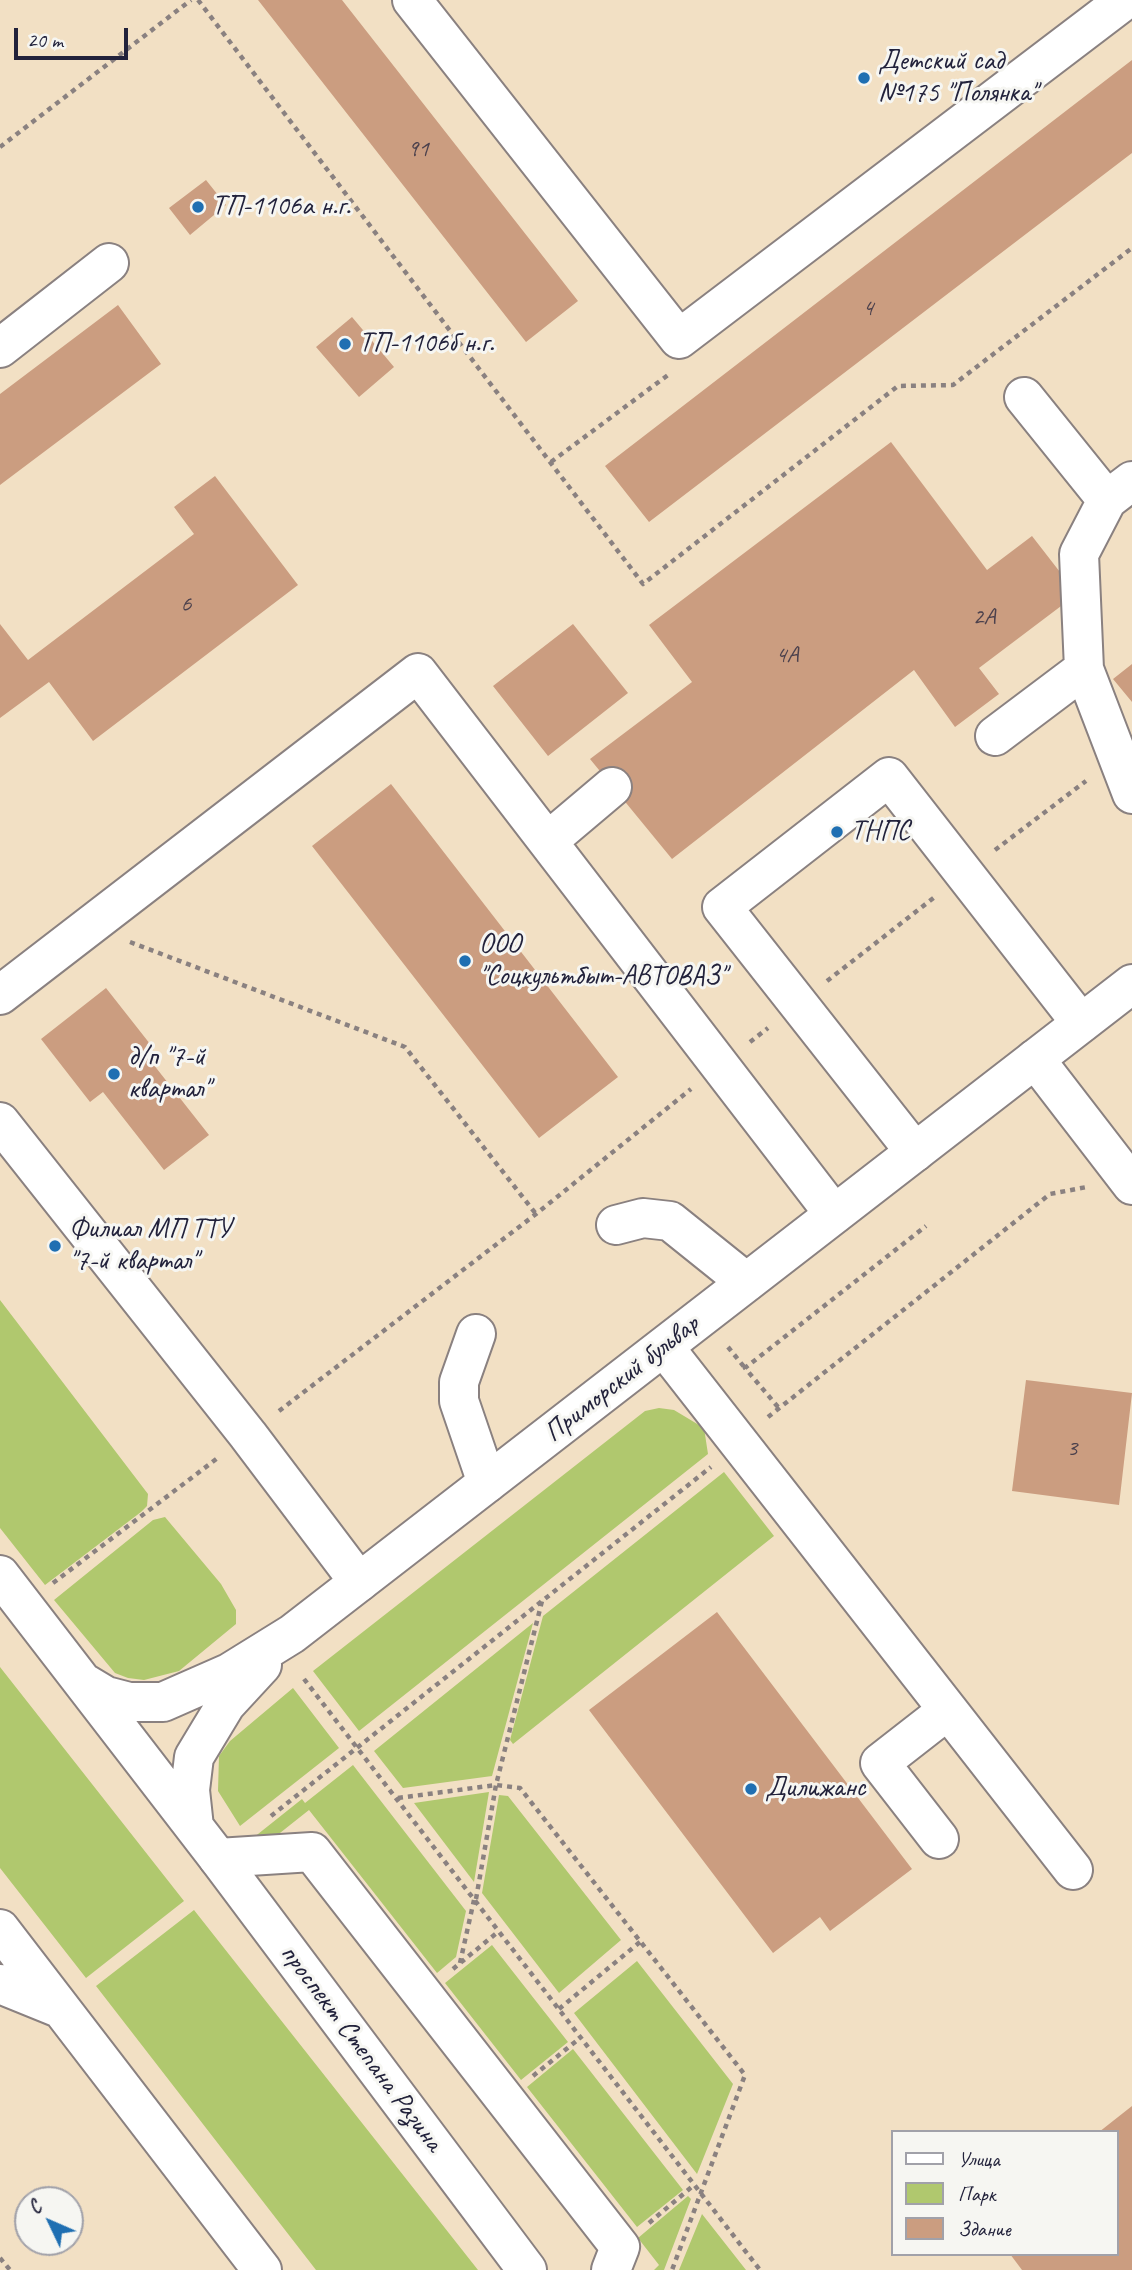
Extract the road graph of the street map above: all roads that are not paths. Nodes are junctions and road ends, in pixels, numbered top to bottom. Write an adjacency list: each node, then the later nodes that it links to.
1 (412, 0): 2 (main road)
2 (1125, 0)
3 (108, 263): 4 (main road)
4 (0, 348)
5 (1024, 397): 6 (main road)
6 (1119, 490): 7 (main road)
7 (1084, 670): 8 (main road); 10 (main road)
8 (995, 736)
9 (612, 787): 11 (main road)
10 (1132, 794)
11 (548, 841): 13 (main road); 19 (main road)
12 (1132, 984): 14 (main road, Приморский бульвар)
13 (0, 995)
14 (1081, 1023): 15 (main road, Приморский бульвар); 17 (main road)
15 (1035, 1059): 17 (main road, Приморский бульвар); 18 (main road)
16 (0, 1122): 26 (main road)
17 (915, 1152): 19 (main road, Приморский бульвар)
18 (1130, 1180)
19 (834, 1214): 21 (main road, Приморский бульвар)
20 (616, 1225): 21 (main road)
21 (746, 1282): 23 (main road, Приморский бульвар)
22 (475, 1334): 24 (main road)
23 (664, 1347): 24 (main road, Приморский бульвар); 29 (main road)
24 (487, 1483): 26 (main road, Приморский бульвар)
25 (0, 1575): 28 (main road, проспект Степана Разина)
26 (359, 1582): 27 (main road, Приморский бульвар)
27 (292, 1634): 28 (main road, Приморский бульвар); 30 (main road)
28 (86, 1684): 30 (main road, проспект Степана Разина)
29 (948, 1710): 31 (main road); 33 (main road)
30 (194, 1827): 32 (main road, проспект Степана Разина)
31 (939, 1839)
32 (218, 1858): 38 (main road, проспект Степана Разина); 39 (main road)
33 (1073, 1870)
34 (0, 1929): 36 (main road)
35 (0, 1984): 36 (main road)
36 (62, 2009): 37 (main road)
37 (262, 2270)
38 (527, 2270)
39 (611, 2270)

